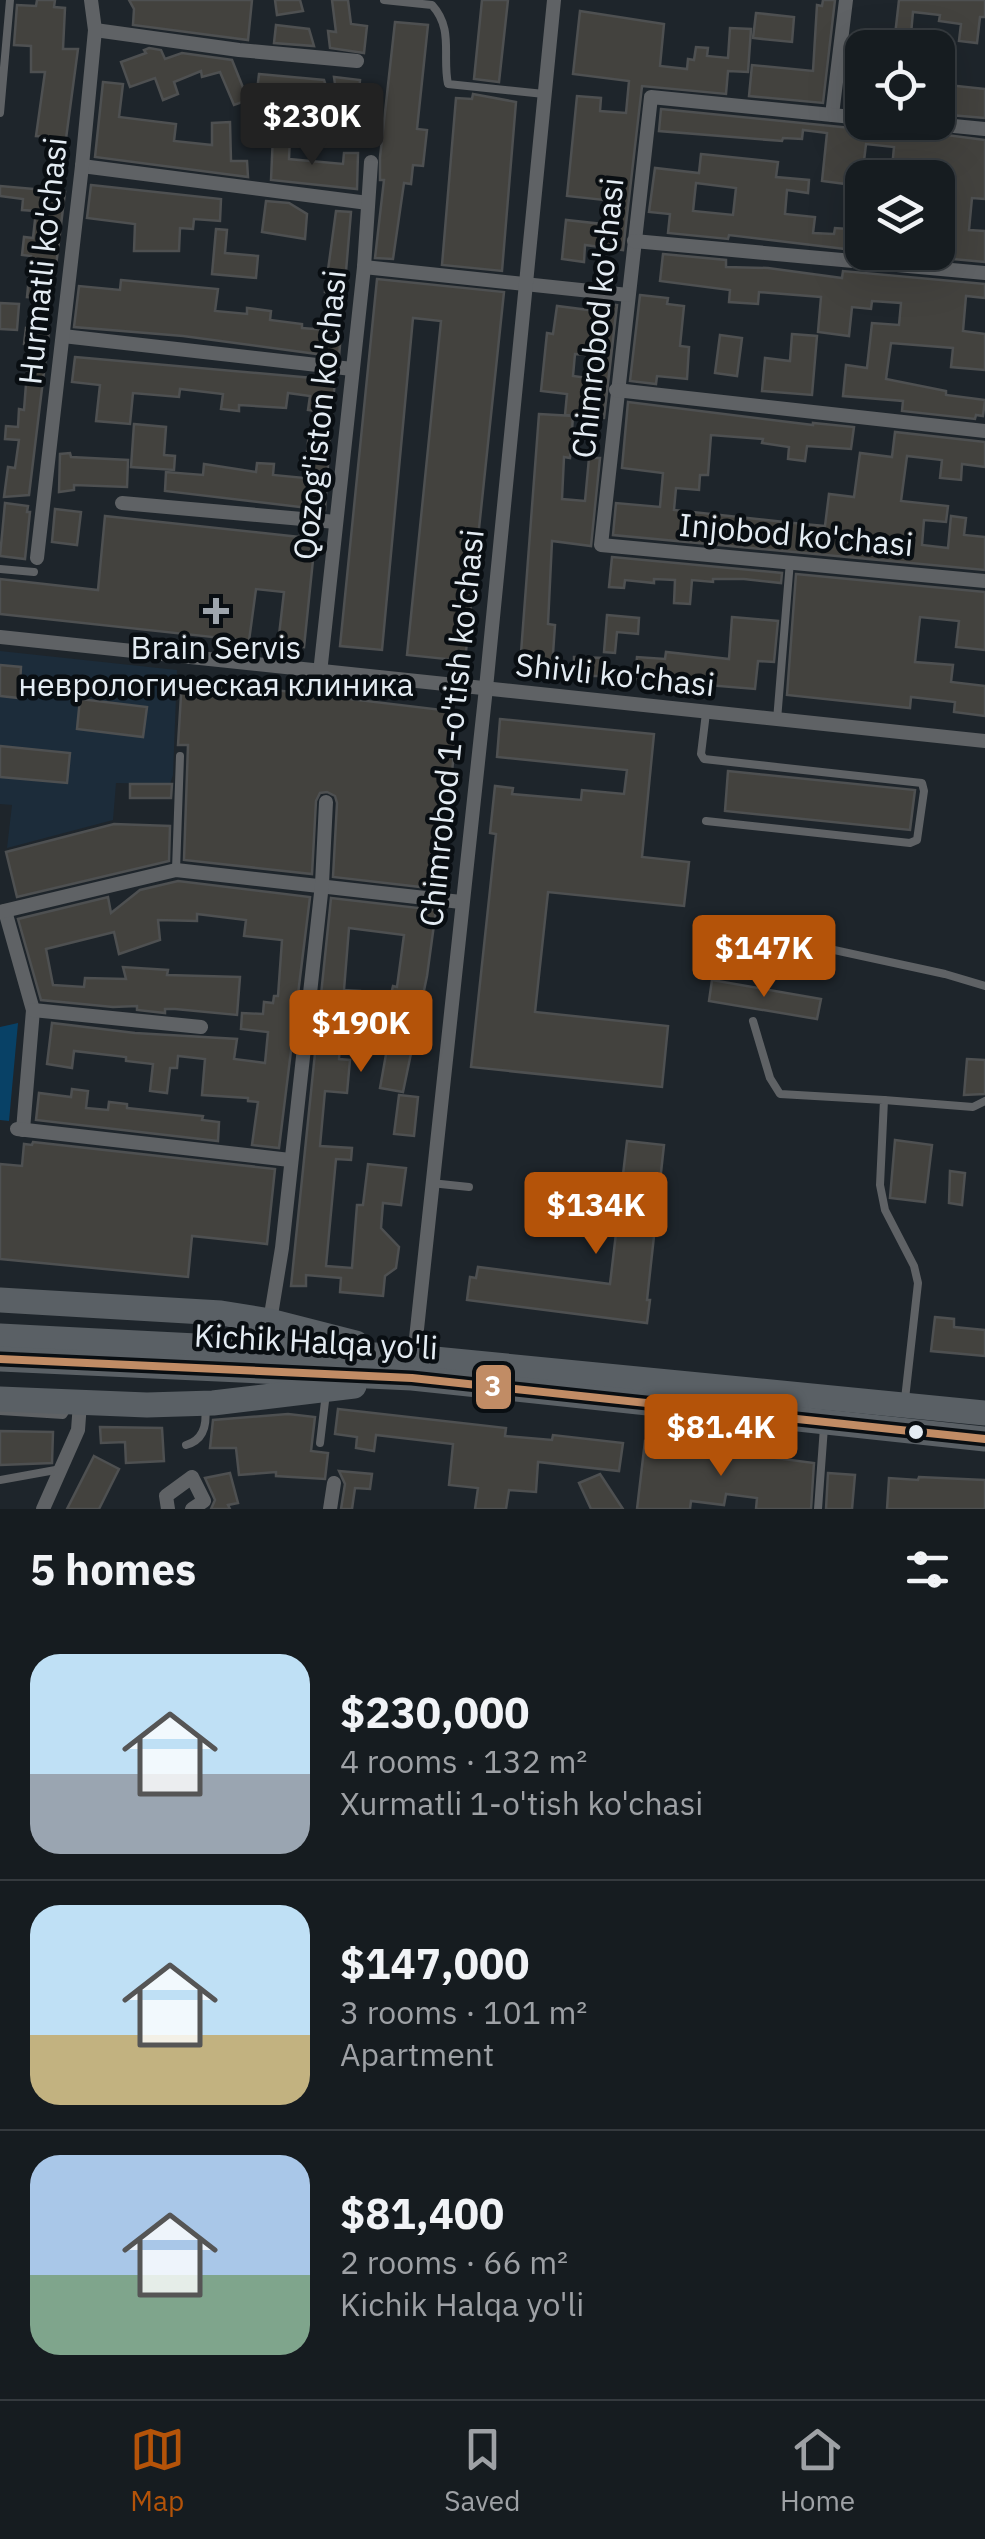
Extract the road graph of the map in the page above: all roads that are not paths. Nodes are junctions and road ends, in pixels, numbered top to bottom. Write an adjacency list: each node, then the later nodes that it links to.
1 (10, 0): 9 (lane)
2 (91, 0): 6 (street, Hurmatli ko'chasi)
3 (384, 0): 8 (lane)
4 (554, 0): 8 (street, Chimrobod 1-o'tish ko'chasi)
5 (846, 0): 10 (street)
6 (94, 30): 7 (street); 15 (street, Hurmatli ko'chasi)
7 (356, 61)
8 (544, 94): 20 (street, Chimrobod 1-o'tish ko'chasi)
9 (0, 113)
10 (832, 115): 11 (street); 17 (street, Chimrobod ko'chasi)
11 (845, 116)
12 (955, 126): 13 (street)
13 (985, 129)
14 (370, 162): 16 (street, Qozog'iston ko'chasi)
15 (82, 166): 16 (street); 22 (street, Hurmatli ko'chasi)
16 (368, 203): 18 (street, Qozog'iston ko'chasi)
17 (634, 241): 19 (street); 21 (street, Chimrobod ko'chasi)
18 (364, 267): 20 (street); 23 (street, Qozog'iston ko'chasi)
19 (985, 273)
20 (524, 283): 21 (street); 35 (street, Chimrobod 1-o'tish ko'chasi)
21 (628, 295): 24 (street, Chimrobod ko'chasi)
22 (63, 336): 23 (street); 30 (street, Hurmatli ko'chasi)
23 (352, 369): 27 (street, Qozog'iston ko'chasi)
24 (616, 390): 25 (street); 28 (street, Chimrobod ko'chasi)
25 (985, 431)
26 (122, 503): 27 (street)
27 (336, 522): 34 (street, Qozog'iston ko'chasi)
28 (602, 546): 29 (street, Injobod ko'chasi)
29 (790, 561): 32 (street, Injobod ko'chasi); 37 (lane)
30 (36, 565): 31 (lane)
31 (0, 569)
32 (985, 580)
33 (0, 637): 34 (street, Shivli ko'chasi)
34 (320, 673): 35 (street, Shivli ko'chasi)
35 (486, 688): 36 (street, Shivli ko'chasi); 44 (street, Chimrobod 1-o'tish ko'chasi)
36 (706, 713): 37 (street, Shivli ko'chasi); 41 (lane)
37 (777, 720): 38 (street, Shivli ko'chasi)
38 (985, 742)
39 (180, 756): 42 (lane)
40 (326, 802): 43 (street)
41 (706, 821)
42 (176, 870): 43 (street); 45 (street)
43 (322, 884): 44 (street); 53 (street)
44 (461, 902): 54 (street, Chimrobod 1-o'tish ko'chasi)
45 (2, 911): 48 (street)
46 (714, 924): 47 (lane)
47 (985, 986)
48 (33, 1010): 50 (street); 53 (street)
49 (753, 1021): 51 (lane)
50 (201, 1027)
51 (884, 1100): 52 (lane); 66 (lane)
52 (985, 1101)
53 (290, 1160): 57 (street)
54 (431, 1183): 55 (lane); 61 (street, Chimrobod 1-o'tish ko'chasi)
55 (469, 1187)
56 (0, 1300): 57 (highway)
57 (271, 1314): 61 (highway)
58 (0, 1336): 60 (highway, Kichik Halqa yo'li)
59 (0, 1359): 60 (highway, Kichik Halqa yo'li)
60 (277, 1360): 61 (highway, Kichik Halqa yo'li)
61 (413, 1368): 62 (highway); 66 (highway, Kichik Halqa yo'li); 69 (highway, Kichik Halqa yo'li)
62 (326, 1390): 65 (highway); 71 (lane)
63 (0, 1399): 64 (highway)
64 (75, 1403): 65 (highway); 67 (lane); 73 (street)
65 (204, 1403): 72 (lane)
66 (904, 1404): 68 (highway, Kichik Halqa yo'li)
67 (0, 1412)
68 (985, 1414)
69 (824, 1423): 70 (highway, Kichik Halqa yo'li); 80 (lane)
70 (985, 1440)
71 (320, 1443)
72 (186, 1445)
73 (61, 1469): 74 (lane); 76 (street)
74 (0, 1480)
75 (334, 1482): 79 (street)
76 (43, 1509)
77 (168, 1509): 78 (street)
78 (192, 1509)
79 (330, 1509)
80 (818, 1509)

